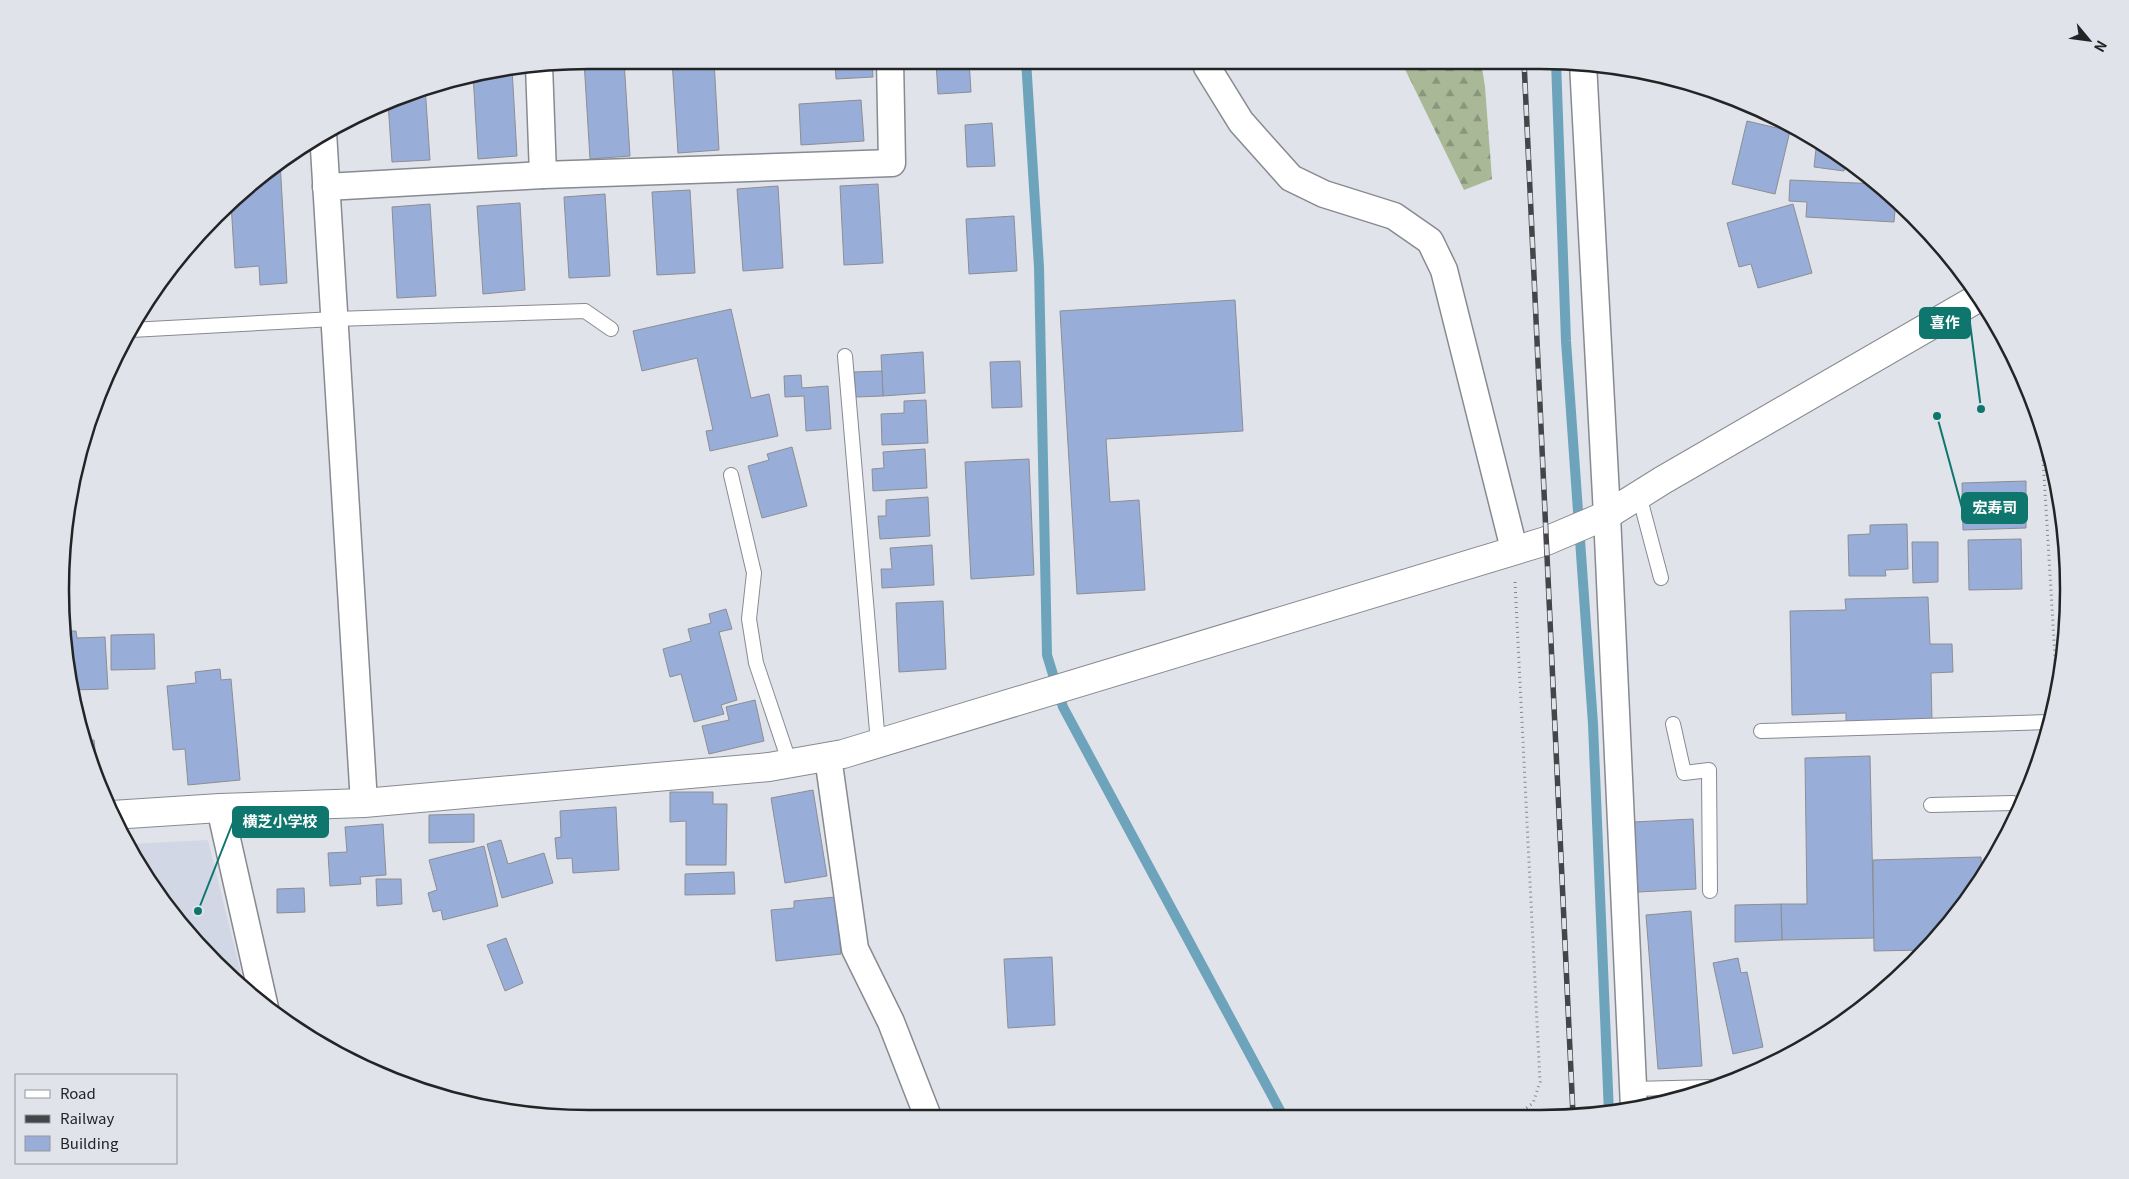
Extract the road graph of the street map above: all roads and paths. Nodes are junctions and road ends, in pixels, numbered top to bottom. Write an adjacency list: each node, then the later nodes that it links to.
1 (890, 69): 6 (street)
2 (1208, 69): 17 (street)
3 (539, 71): 6 (street)
4 (1583, 71): 16 (street)
5 (324, 142): 7 (street)
6 (543, 175): 7 (street)
7 (326, 187): 9 (street)
8 (1973, 301): 15 (street)
9 (334, 319): 10 (lane); 11 (lane); 26 (street)
10 (611, 329)
11 (139, 330)
12 (845, 356): 23 (lane)
13 (2043, 454): 19 (path)
14 (731, 475): 25 (lane)
15 (1639, 495): 16 (street); 18 (lane)
16 (1604, 516): 17 (street); 34 (street)
17 (1514, 549): 23 (street); 36 (path)
18 (1660, 578)
19 (2055, 661)
20 (2043, 722): 22 (lane)
21 (1673, 724): 31 (lane)
22 (1761, 731)
23 (878, 743): 24 (street)
24 (828, 757): 25 (street); 35 (street)
25 (790, 764): 26 (street)
26 (364, 803): 29 (street)
27 (2013, 803): 28 (lane)
28 (1931, 805)
29 (220, 808): 30 (street); 32 (street)
30 (120, 815)
31 (1710, 891)
32 (262, 995)
33 (1681, 1091): 34 (lane)
34 (1634, 1098)
35 (925, 1110)
36 (1524, 1110)

